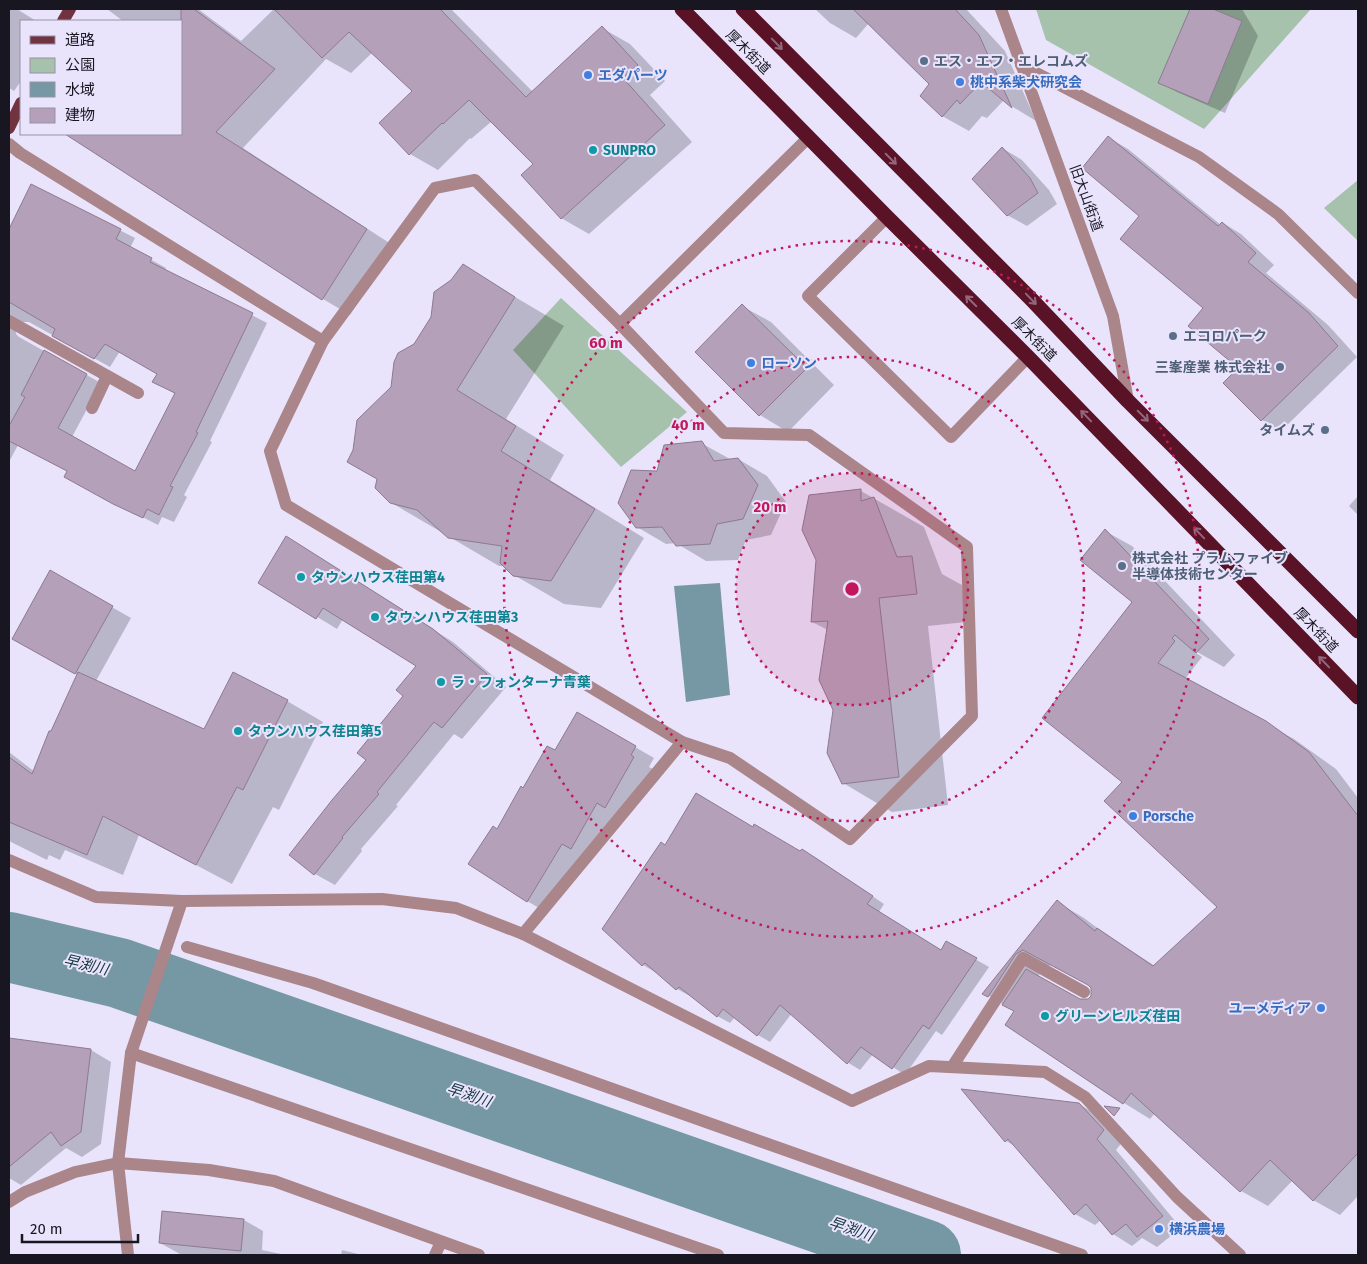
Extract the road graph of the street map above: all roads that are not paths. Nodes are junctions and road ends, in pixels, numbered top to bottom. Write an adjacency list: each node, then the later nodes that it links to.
1 (70, 9): 5 (main road)
2 (682, 9): 9 (highway, 厚木街道)
3 (743, 9): 19 (highway, 厚木街道, one-way to 19)
4 (1001, 9): 6 (street, 旧大山街道)
5 (64, 20)
6 (1021, 65): 12 (street); 19 (street, 旧大山街道)
7 (20, 105): 8 (main road)
8 (9, 128)
9 (809, 137): 11 (highway, 厚木街道); 14 (street)
10 (9, 144): 15 (street)
11 (887, 218): 16 (highway, 厚木街道, one-way to 11); 16 (street)
12 (1358, 293)
13 (9, 321): 17 (street)
14 (620, 324): 15 (street); 23 (street)
15 (323, 341): 23 (street)
16 (1028, 356): 22 (highway, 厚木街道, one-way to 16)
17 (107, 376): 18 (street); 20 (street)
18 (138, 393)
19 (1128, 401): 21 (highway, 厚木街道, one-way to 21)
20 (92, 408)
21 (1358, 631)
22 (1358, 697)
23 (682, 742): 26 (street)
24 (9, 860): 25 (street)
25 (182, 901): 26 (street); 29 (street)
26 (523, 934): 30 (street)
27 (188, 947): 38 (street)
28 (1084, 992): 30 (street)
29 (131, 1052): 31 (street); 37 (street)
30 (952, 1067): 39 (street)
31 (118, 1163): 32 (street); 33 (street); 34 (street)
32 (9, 1202)
33 (441, 1242): 35 (street); 36 (street)
34 (128, 1255)
35 (435, 1255)
36 (479, 1255)
37 (718, 1255)
38 (1082, 1255)
39 (1240, 1255)

